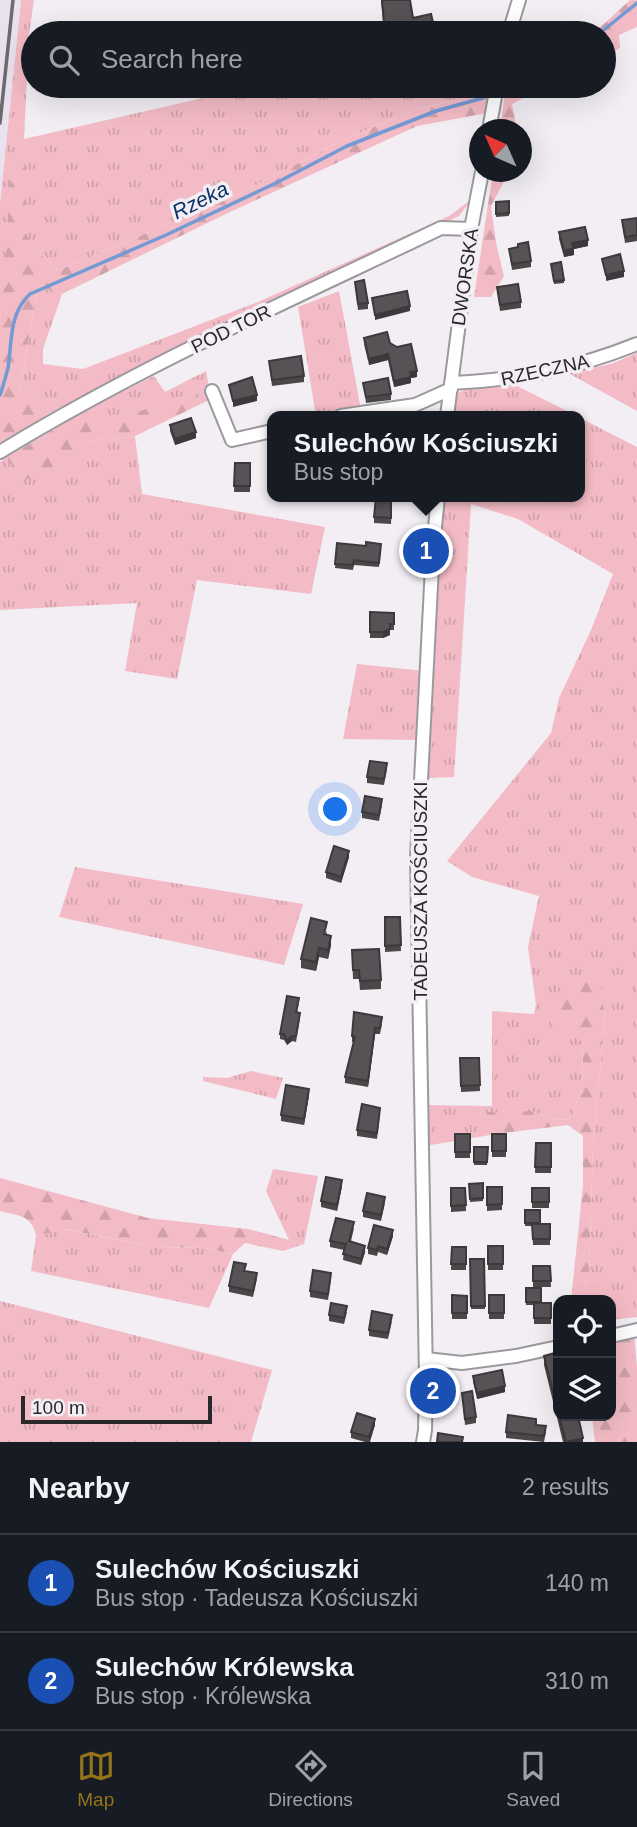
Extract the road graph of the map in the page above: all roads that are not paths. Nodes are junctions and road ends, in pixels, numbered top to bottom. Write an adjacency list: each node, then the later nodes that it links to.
1 (519, 0): 2 (street)
2 (513, 21)
3 (495, 98): 4 (street)
4 (491, 119)
5 (480, 182): 6 (street, DWORSKA)
6 (471, 229): 8 (street, DWORSKA); 13 (street, POD TOR)
7 (637, 344): 8 (street, RZECZNA)
8 (451, 386): 10 (street); 11 (street)
9 (212, 391): 12 (street)
10 (372, 411)
11 (448, 411)
12 (267, 432)
13 (0, 452)
14 (438, 502): 18 (street, TADEUSZA KOŚCIUSZKI)
15 (637, 1330): 16 (street)
16 (616, 1335)
17 (553, 1348): 18 (street)
18 (426, 1359): 19 (street, TADEUSZA KOŚCIUSZKI)
19 (423, 1442)

